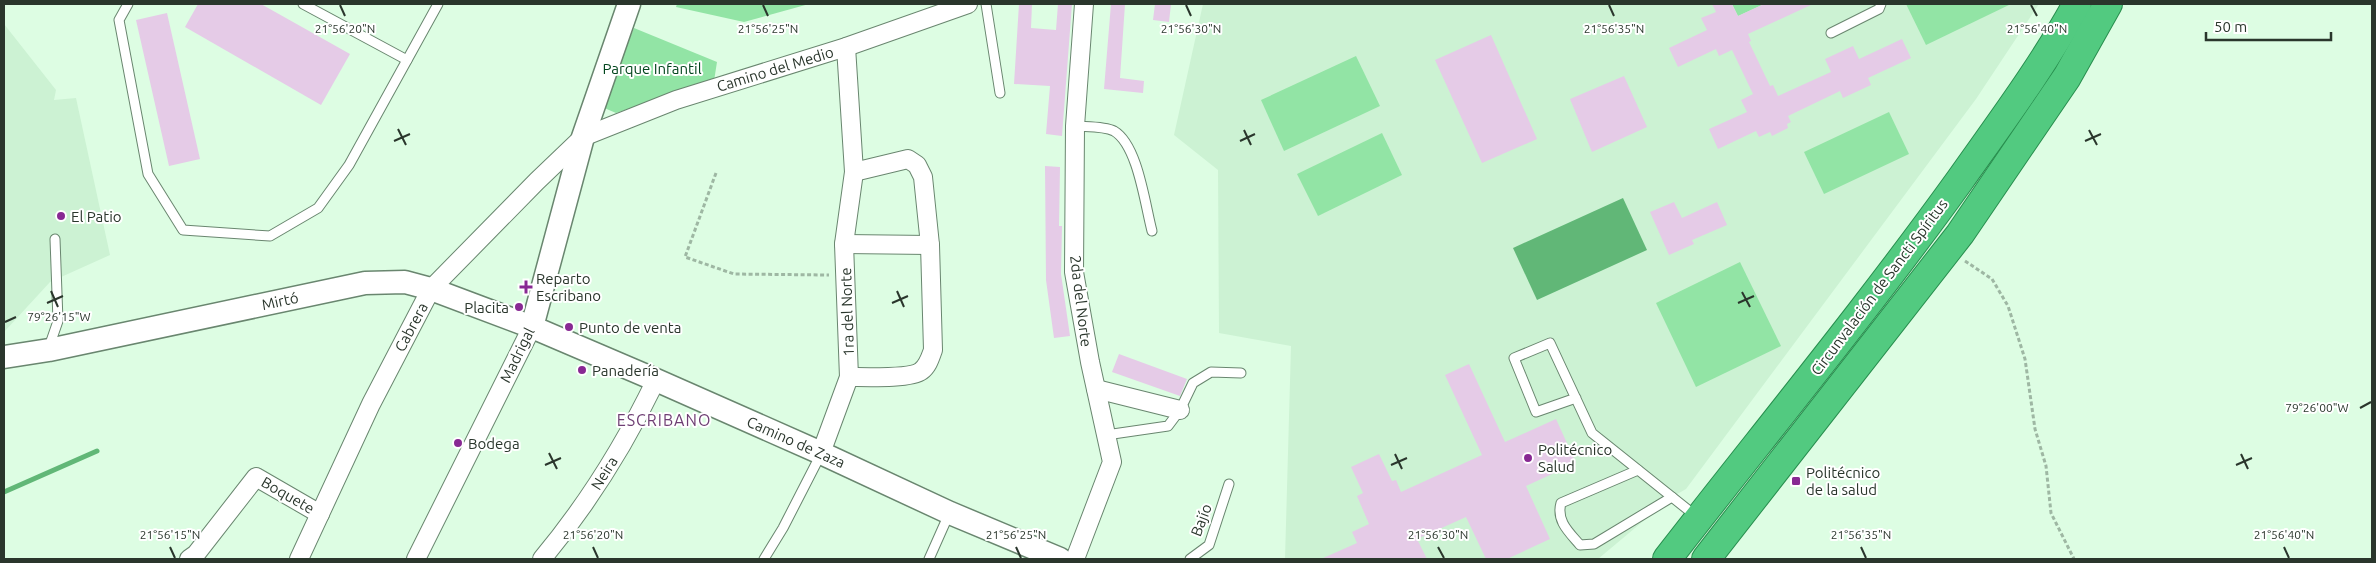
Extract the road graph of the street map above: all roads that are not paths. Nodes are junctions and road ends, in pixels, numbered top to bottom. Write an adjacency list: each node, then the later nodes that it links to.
1 (128, 4): 13 (lane)
2 (303, 4): 13 (lane)
3 (438, 4): 13 (lane)
4 (629, 4): 16 (street, Madrigal)
5 (968, 4): 12 (street, Camino del Medio)
6 (986, 4): 14 (lane)
7 (1084, 4): 15 (street, 2da del Norte)
8 (1881, 4): 11 (lane)
9 (2077, 4): 39 (highway, Circunvalación de Sancti Spíritus)
10 (2108, 4): 40 (highway, Circunvalación de Sancti Spíritus)
11 (1831, 33)
12 (846, 47): 16 (street, Camino del Medio); 17 (street, 1ra del Norte)
13 (407, 60)
14 (1000, 93)
15 (1076, 126): 18 (lane); 29 (street, 2da del Norte)
16 (583, 138): 22 (street, Cabrera); 23 (street, Madrigal)
17 (854, 172): 20 (street, 1ra del Norte); 21 (street)
18 (1152, 231)
19 (54, 239): 24 (lane)
20 (844, 244): 21 (street); 27 (street, 1ra del Norte)
21 (930, 245): 27 (street)
22 (431, 289): 23 (street, Mirtó); 24 (street, Mirtó); 38 (street, Cabrera)
23 (532, 328): 28 (street, Camino de Zaza); 43 (street, Madrigal)
24 (49, 350): 25 (street, Mirtó)
25 (10, 358)
26 (1241, 373): 31 (lane)
27 (849, 377): 33 (street, 1ra del Norte)
28 (656, 380): 33 (street, Camino de Zaza); 44 (street, Neira)
29 (1096, 390): 31 (street); 32 (street, 2da del Norte)
30 (1576, 398): 30 (lane); 34 (lane)
31 (1180, 410): 32 (lane)
32 (1106, 435): 48 (street, 2da del Norte)
33 (821, 453): 37 (street, Camino de Zaza); 45 (lane, 1ra del Norte)
34 (1638, 470): 36 (lane); 36 (lane)
35 (1229, 484): 49 (lane, Bajío)
36 (1672, 497): 39 (lane)
37 (950, 513): 46 (lane); 47 (street, Camino de Zaza)
38 (320, 514): 41 (street, Boquete); 42 (street, Cabrera)
39 (1698, 519): 40 (highway); 50 (highway, Circunvalación de Sancti Spíritus)
40 (1723, 537): 51 (highway, Circunvalación de Sancti Spíritus)
41 (196, 557)
42 (299, 559)
43 (416, 559)
44 (542, 559)
45 (764, 559)
46 (929, 559)
47 (1060, 559)
48 (1075, 559)
49 (1190, 559)
50 (1667, 559)
51 (1706, 559)

